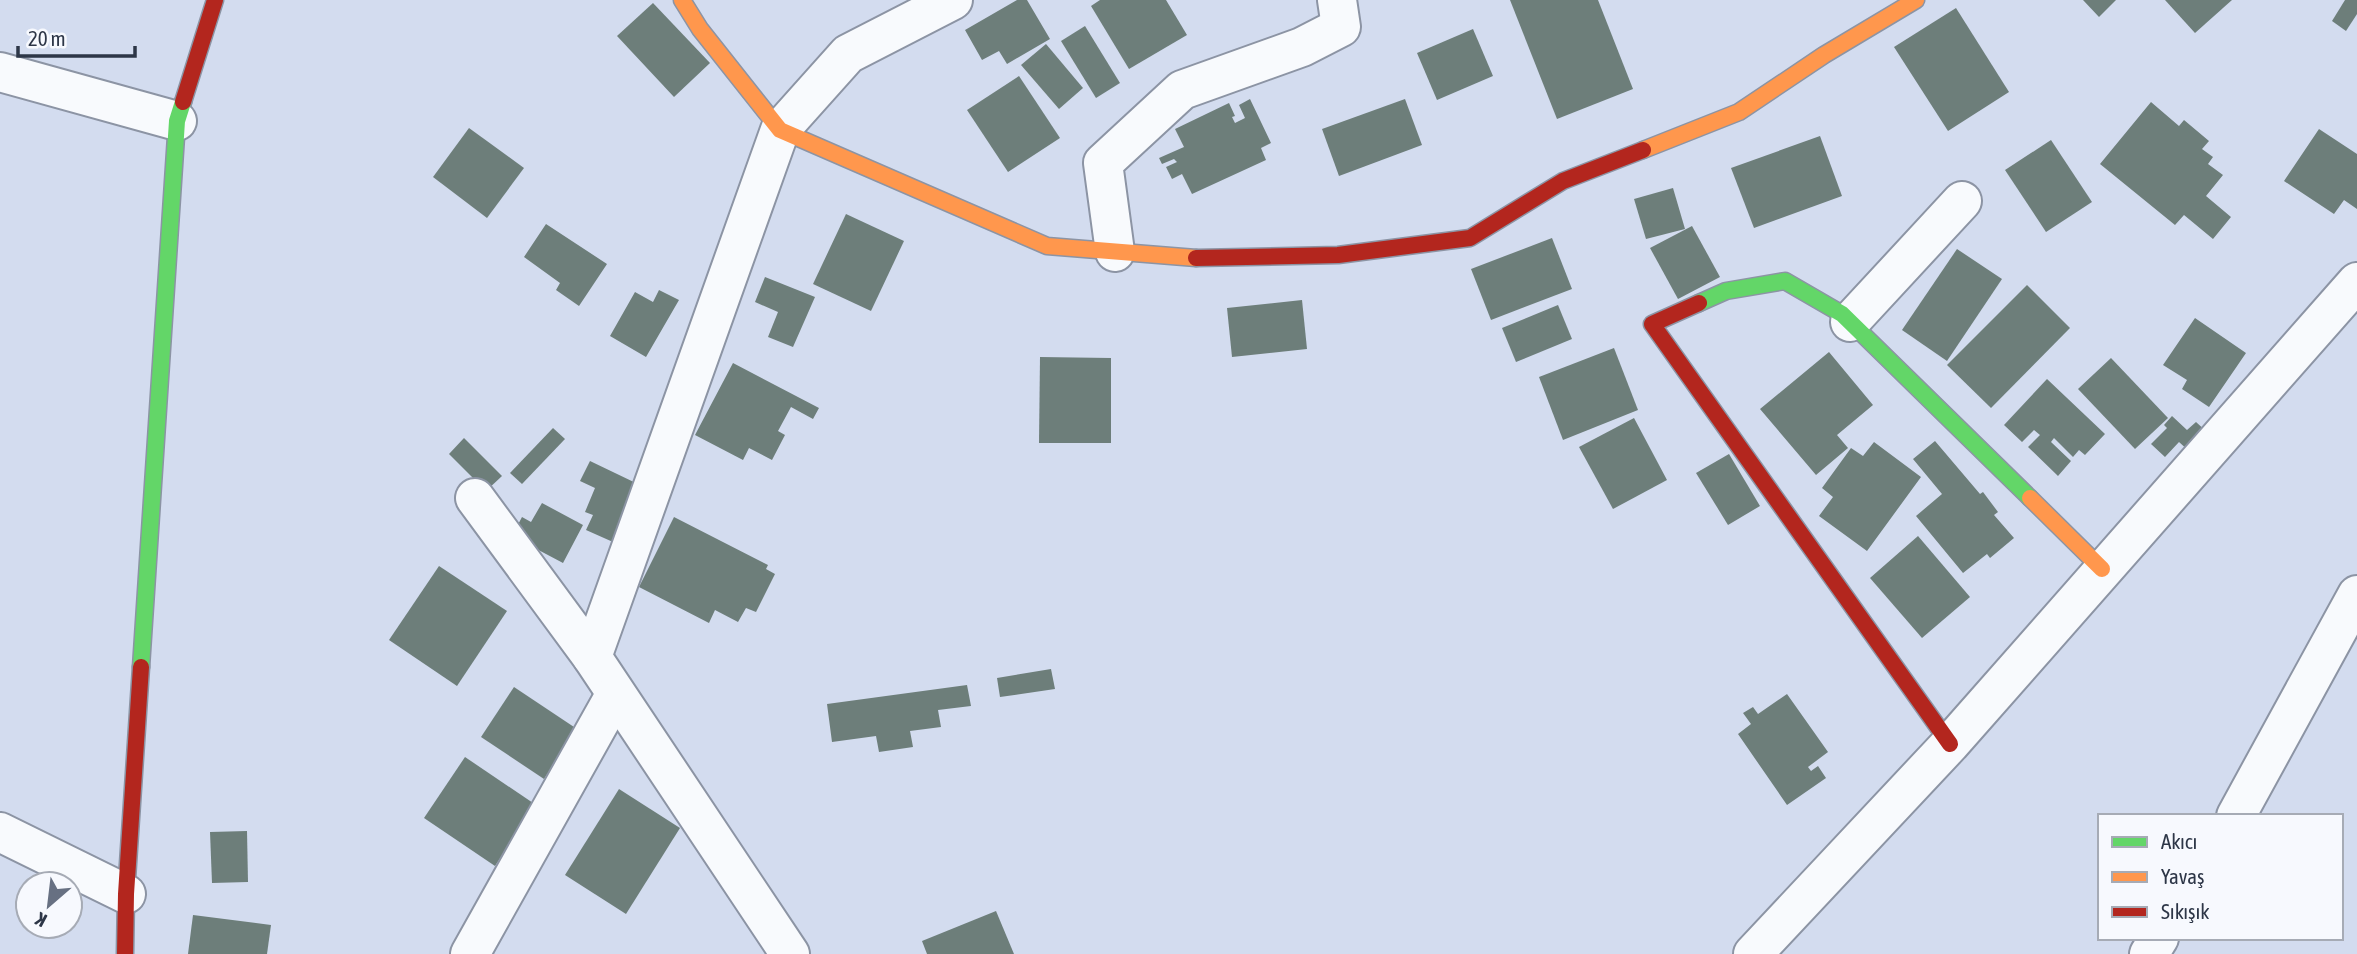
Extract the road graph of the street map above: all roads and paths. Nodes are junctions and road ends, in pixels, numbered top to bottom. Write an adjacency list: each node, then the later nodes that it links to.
1 (215, 0): 7 (street)
2 (682, 0): 8 (street)
3 (953, 0): 8 (street)
4 (1337, 0): 10 (street)
5 (1916, 0): 10 (street)
6 (0, 72): 7 (street)
7 (177, 121): 21 (street)
8 (780, 130): 10 (street); 16 (street)
9 (1962, 201): 12 (street)
10 (1115, 252)
11 (2357, 282): 14 (street)
12 (1850, 322): 14 (street); 18 (street)
13 (475, 498): 16 (street)
14 (2102, 569): 18 (street)
15 (2357, 595): 19 (street)
16 (592, 657): 17 (street)
17 (615, 695): 23 (street); 24 (street)
18 (1950, 744): 25 (street)
19 (2237, 814)
20 (0, 832): 21 (street)
21 (126, 894): 22 (street)
22 (125, 954)
23 (470, 954)
24 (790, 954)
25 (1753, 954)

